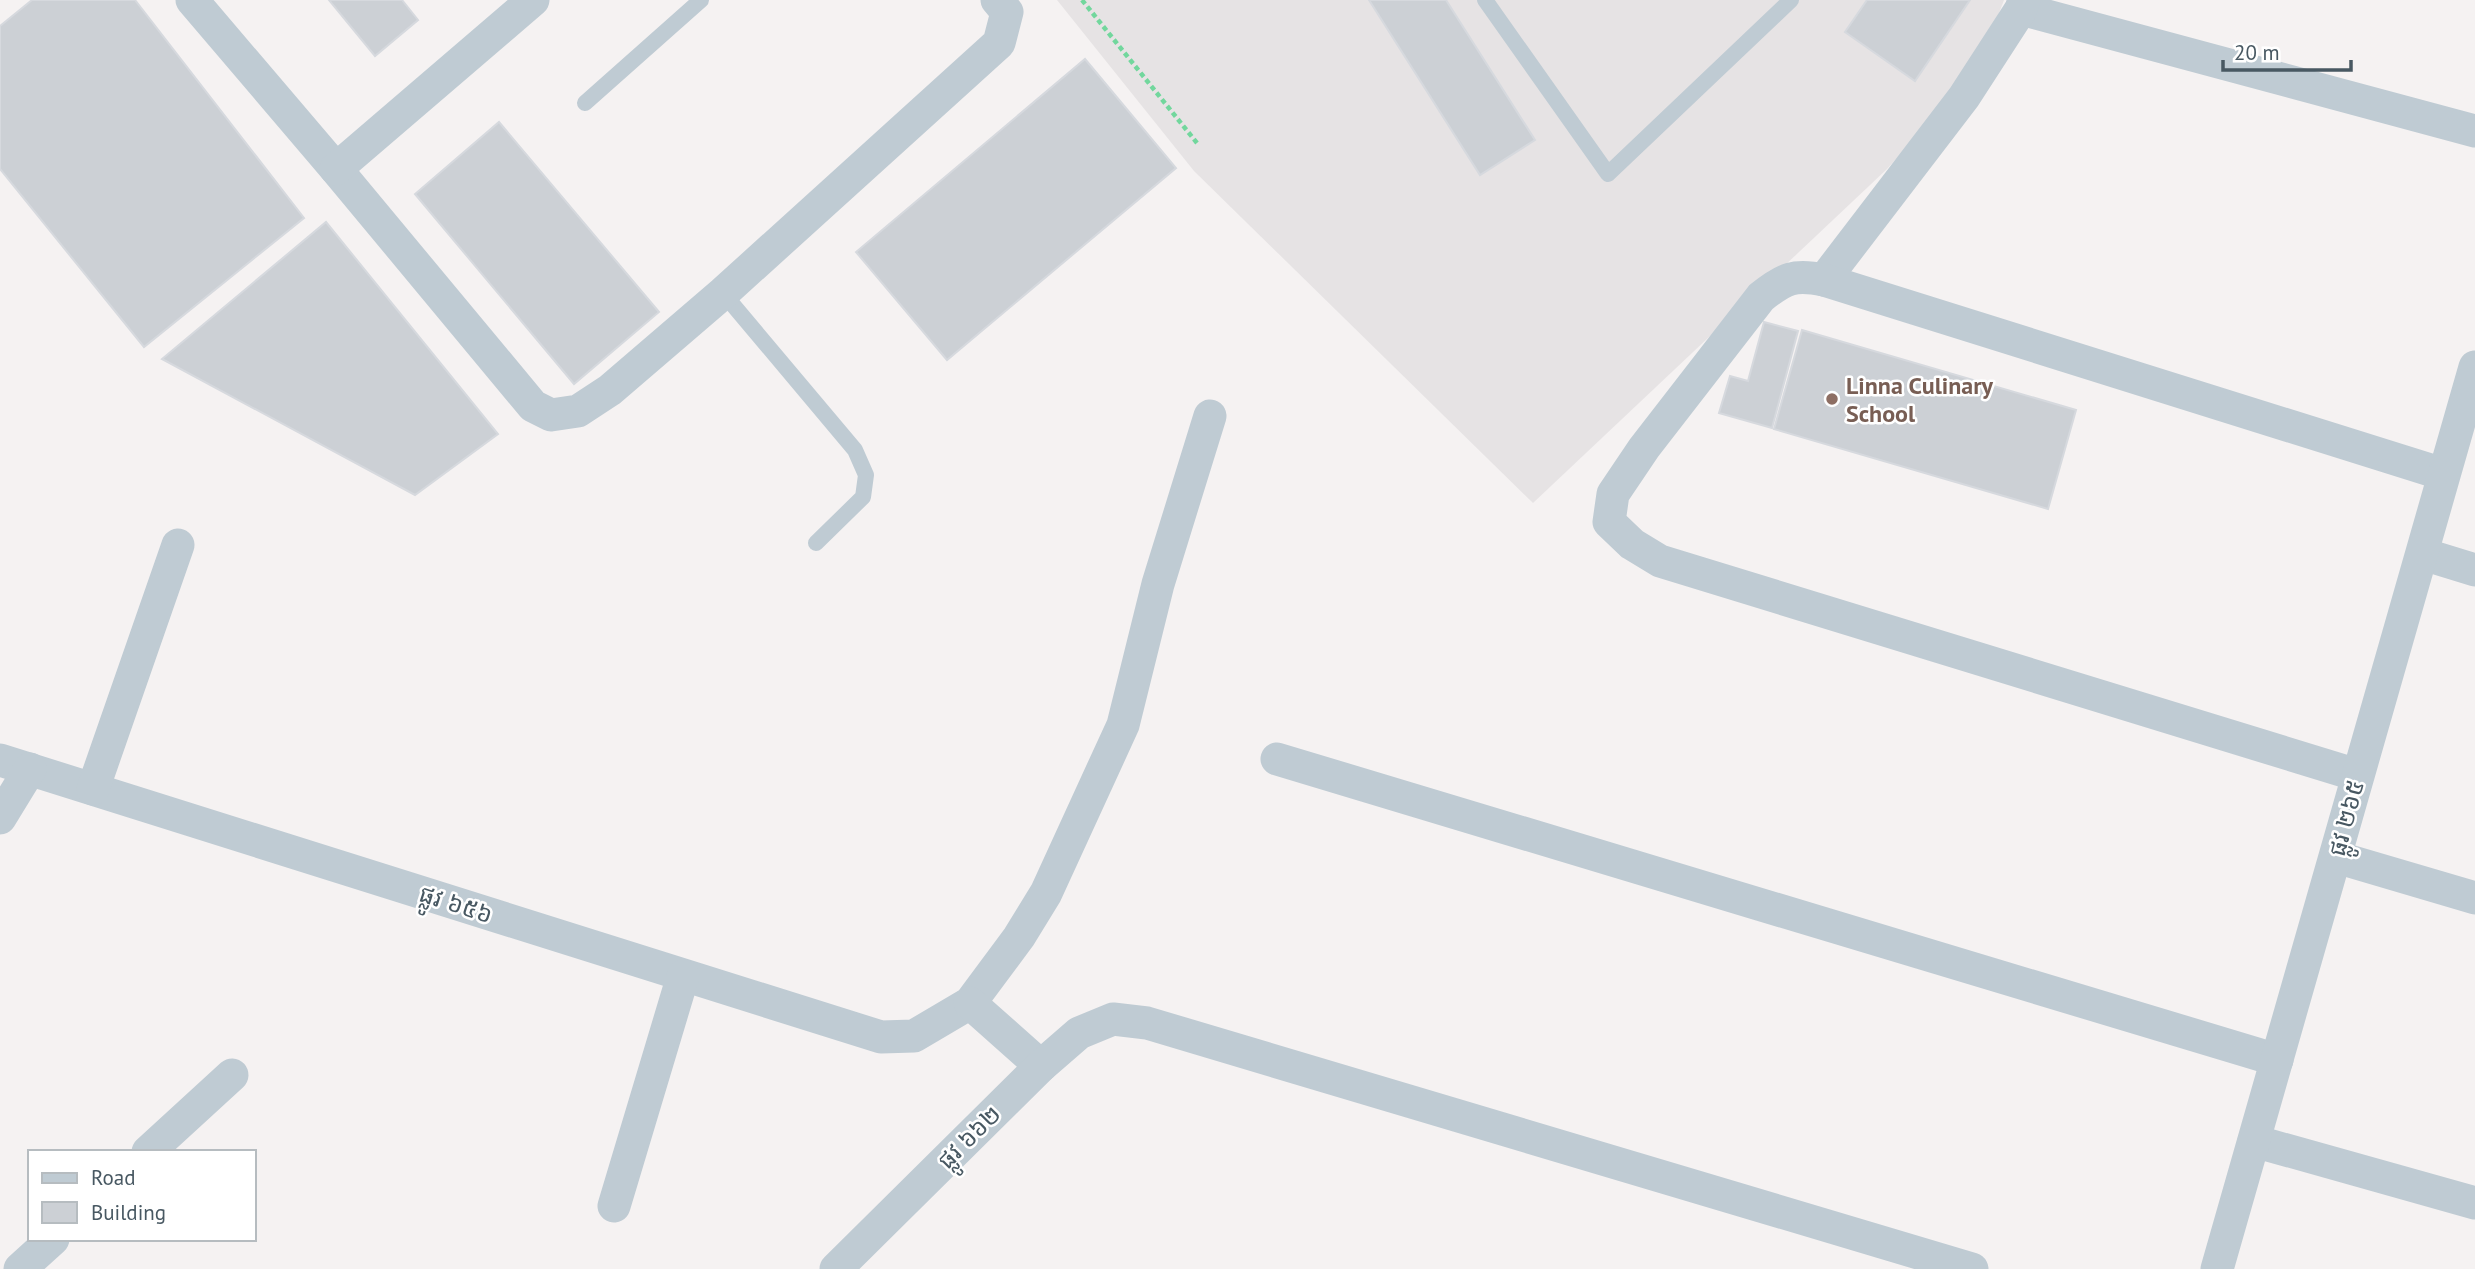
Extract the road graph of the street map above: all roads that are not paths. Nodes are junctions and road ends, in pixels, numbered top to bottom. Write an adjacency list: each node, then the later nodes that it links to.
1 (192, 0): 10 (street)
2 (533, 0): 10 (street)
3 (701, 0): 8 (lane)
4 (997, 0): 12 (street)
5 (1485, 0): 6 (lane)
6 (1791, 0)
7 (2022, 4): 9 (street); 11 (street)
8 (586, 103)
9 (2475, 131)
10 (336, 169): 12 (street)
11 (1824, 280): 15 (street); 22 (street)
12 (723, 293): 16 (lane)
13 (2475, 368): 15 (street, ផ្លូវ ២៦៥)
14 (1210, 416): 28 (street)
15 (2443, 474): 18 (street, ផ្លូវ ២៦៥)
16 (816, 543)
17 (178, 545): 23 (street)
18 (2423, 554): 19 (street); 22 (street, ផ្លូវ ២៦៥)
19 (2475, 570)
20 (1277, 759): 29 (street)
21 (15, 764): 23 (street, ផ្លូវ ៦៥៦); 24 (street)
22 (2357, 775): 25 (street, ផ្លូវ ២៦៥)
23 (93, 789): 27 (street, ផ្លូវ ៦៥៦)
24 (0, 818)
25 (2336, 857): 26 (street); 29 (street, ផ្លូវ ២៦៥)
26 (2475, 898)
27 (683, 976): 28 (street, ផ្លូវ ៦៥៦); 35 (street)
28 (970, 1003): 30 (street)
29 (2277, 1060): 32 (street, ផ្លូវ ២៦៥)
30 (1041, 1066): 38 (street, ផ្លូវ ៦៦២); 39 (street, ផ្លូវ ៦៦២)
31 (232, 1075): 33 (street)
32 (2254, 1141): 34 (street); 40 (street, ផ្លូវ ២៦៥)
33 (150, 1150)
34 (2475, 1203)
35 (614, 1206)
36 (51, 1241): 37 (street)
37 (20, 1269)
38 (836, 1269)
39 (1972, 1269)
40 (2217, 1269)

